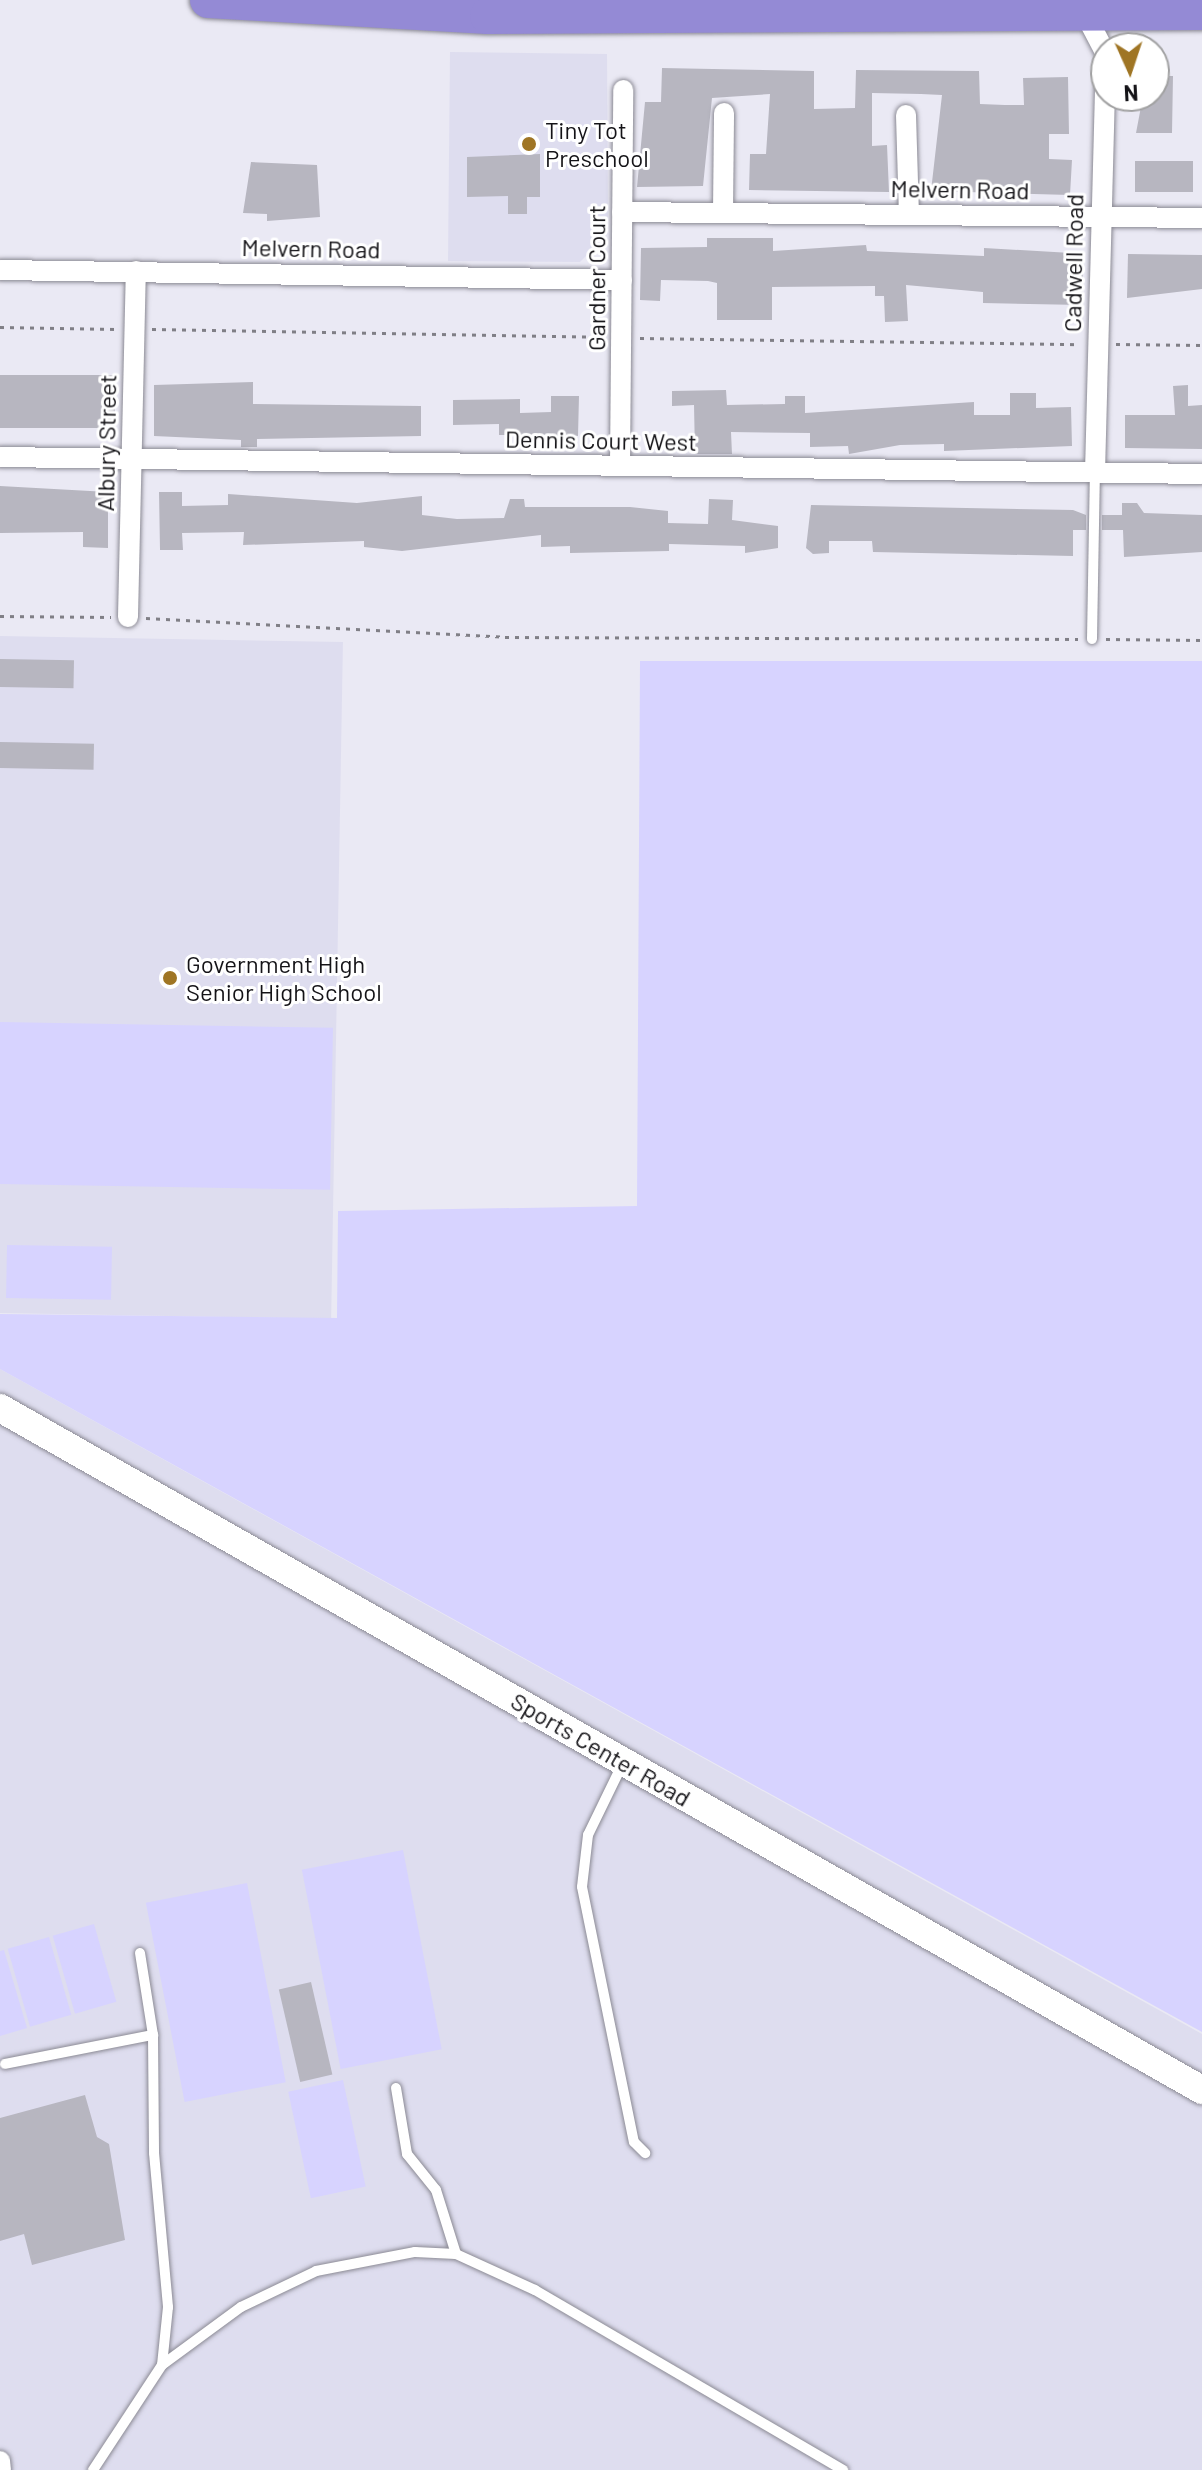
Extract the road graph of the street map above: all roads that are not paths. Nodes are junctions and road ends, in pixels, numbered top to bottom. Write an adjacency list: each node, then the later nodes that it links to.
1 (208, 0): 2 (highway)
2 (1084, 12): 3 (highway); 5 (street, Cadwell Road)
3 (1134, 12): 4 (highway); 6 (street)
4 (1202, 12)
5 (1094, 32)
6 (1120, 32)
7 (623, 90): 11 (street, Gardner Court)
8 (1104, 112): 14 (street, Cadwell Road)
9 (724, 113): 12 (street)
10 (906, 115): 13 (street)
11 (622, 212): 12 (street, Melvern Road); 18 (street, Gardner Court)
12 (723, 212): 13 (street, Melvern Road)
13 (909, 214): 14 (street, Melvern Road)
14 (1099, 217): 15 (street, Melvern Road); 22 (street, Cadwell Road)
15 (1202, 218)
16 (0, 270): 17 (street, Melvern Road)
17 (136, 271): 18 (street, Melvern Road); 20 (street, Albury Street)
18 (622, 280): 21 (street, Gardner Court)
19 (0, 457): 20 (street, Dennis Court West)
20 (132, 459): 21 (street, Dennis Court West); 24 (street, Albury Street)
21 (620, 466): 22 (street, Dennis Court West)
22 (1095, 472): 23 (street, Dennis Court West); 25 (lane)
23 (1202, 474)
24 (128, 617)
25 (1092, 639)
26 (0, 1408): 27 (main road, Sports Center Road)
27 (624, 1762): 32 (main road, Sports Center Road); 33 (lane)
28 (140, 1953): 29 (lane)
29 (153, 2035): 30 (lane); 35 (lane)
30 (5, 2064)
31 (396, 2088): 34 (lane)
32 (1202, 2090)
33 (645, 2153)
34 (456, 2254): 35 (lane); 39 (lane)
35 (162, 2365): 38 (lane)
36 (0, 2461): 37 (street)
37 (1, 2470)
38 (93, 2470)
39 (843, 2470)

